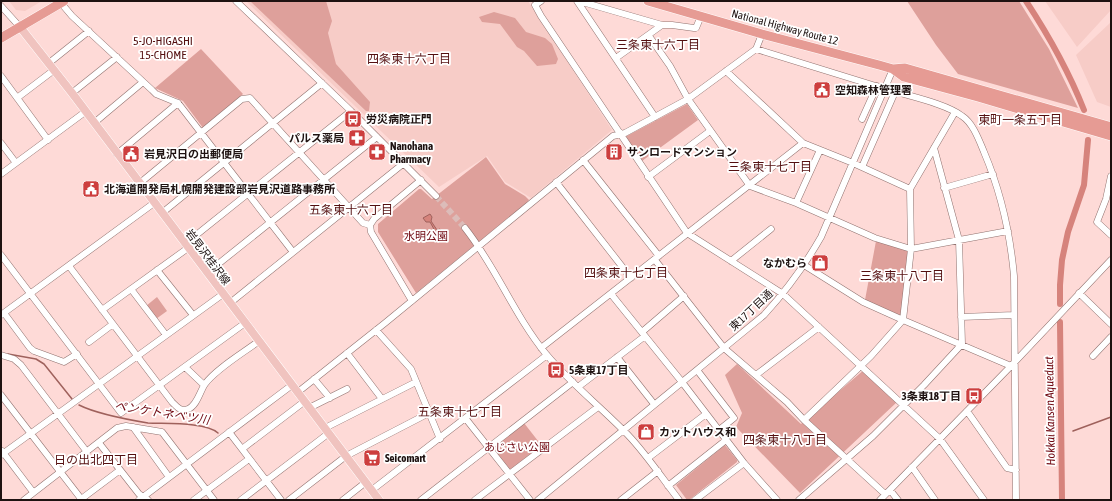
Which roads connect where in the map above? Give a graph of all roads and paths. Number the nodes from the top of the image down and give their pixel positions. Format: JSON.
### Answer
{"nodes":[{"id":1,"x":236,"y":1,"type":"edge"},
{"id":2,"x":541,"y":1,"type":"edge"},
{"id":3,"x":578,"y":1,"type":"edge"},
{"id":4,"x":648,"y":1,"type":"edge"},
{"id":5,"x":62,"y":2,"type":"edge"},
{"id":6,"x":669,"y":4,"type":"edge"},
{"id":7,"x":1,"y":6,"type":"edge"},
{"id":8,"x":701,"y":16,"type":"junction"},
{"id":9,"x":662,"y":25,"type":"junction"},
{"id":10,"x":20,"y":27,"type":"junction"},
{"id":11,"x":89,"y":31,"type":"junction"},
{"id":12,"x":762,"y":34,"type":"junction"},
{"id":13,"x":649,"y":36,"type":"junction"},
{"id":14,"x":1,"y":38,"type":"edge"},
{"id":15,"x":756,"y":49,"type":"junction"},
{"id":16,"x":117,"y":57,"type":"junction"},
{"id":17,"x":616,"y":58,"type":"junction"},
{"id":18,"x":51,"y":67,"type":"junction"},
{"id":19,"x":893,"y":69,"type":"junction"},
{"id":20,"x":726,"y":71,"type":"junction"},
{"id":21,"x":1,"y":76,"type":"edge"},
{"id":22,"x":144,"y":82,"type":"junction"},
{"id":23,"x":322,"y":83,"type":"junction"},
{"id":24,"x":72,"y":93,"type":"junction"},
{"id":25,"x":17,"y":98,"type":"junction"},
{"id":26,"x":688,"y":100,"type":"junction"},
{"id":27,"x":178,"y":103,"type":"junction"},
{"id":28,"x":351,"y":111,"type":"junction"},
{"id":29,"x":86,"y":112,"type":"junction"},
{"id":30,"x":956,"y":112,"type":"junction"},
{"id":31,"x":655,"y":117,"type":"junction"},
{"id":32,"x":862,"y":119,"type":"dead end"},
{"id":33,"x":94,"y":123,"type":"junction"},
{"id":34,"x":1081,"y":123,"type":"junction"},
{"id":35,"x":274,"y":124,"type":"junction"},
{"id":36,"x":1090,"y":125,"type":"junction"},
{"id":37,"x":1111,"y":126,"type":"edge"},
{"id":38,"x":710,"y":131,"type":"junction"},
{"id":39,"x":201,"y":132,"type":"junction"},
{"id":40,"x":620,"y":134,"type":"junction"},
{"id":41,"x":1111,"y":136,"type":"edge"},
{"id":42,"x":377,"y":137,"type":"junction"},
{"id":43,"x":48,"y":140,"type":"junction"},
{"id":44,"x":1,"y":143,"type":"edge"},
{"id":45,"x":803,"y":143,"type":"junction"},
{"id":46,"x":934,"y":148,"type":"junction"},
{"id":47,"x":820,"y":150,"type":"junction"},
{"id":48,"x":299,"y":152,"type":"junction"},
{"id":49,"x":117,"y":154,"type":"junction"},
{"id":50,"x":583,"y":160,"type":"junction"},
{"id":51,"x":16,"y":163,"type":"junction"},
{"id":52,"x":224,"y":163,"type":"junction"},
{"id":53,"x":404,"y":163,"type":"junction"},
{"id":54,"x":853,"y":163,"type":"junction"},
{"id":55,"x":862,"y":167,"type":"junction"},
{"id":56,"x":1,"y":174,"type":"edge"},
{"id":57,"x":993,"y":174,"type":"junction"},
{"id":58,"x":648,"y":176,"type":"junction"},
{"id":59,"x":1111,"y":176,"type":"edge"},
{"id":60,"x":324,"y":180,"type":"junction"},
{"id":61,"x":421,"y":180,"type":"junction"},
{"id":62,"x":556,"y":182,"type":"junction"},
{"id":63,"x":140,"y":184,"type":"junction"},
{"id":64,"x":750,"y":186,"type":"junction"},
{"id":65,"x":944,"y":188,"type":"junction"},
{"id":66,"x":910,"y":189,"type":"junction"},
{"id":67,"x":248,"y":193,"type":"junction"},
{"id":68,"x":436,"y":196,"type":"tunnel mouth"},
{"id":69,"x":154,"y":203,"type":"junction"},
{"id":70,"x":796,"y":203,"type":"junction"},
{"id":71,"x":349,"y":207,"type":"junction"},
{"id":72,"x":162,"y":214,"type":"junction"},
{"id":73,"x":830,"y":218,"type":"junction"},
{"id":74,"x":270,"y":222,"type":"junction"},
{"id":75,"x":370,"y":226,"type":"junction"},
{"id":76,"x":465,"y":228,"type":"tunnel mouth"},
{"id":77,"x":771,"y":229,"type":"dead end"},
{"id":78,"x":1008,"y":231,"type":"junction"},
{"id":79,"x":687,"y":233,"type":"junction"},
{"id":80,"x":1111,"y":236,"type":"edge"},
{"id":81,"x":959,"y":240,"type":"junction"},
{"id":82,"x":186,"y":246,"type":"junction"},
{"id":83,"x":479,"y":246,"type":"junction"},
{"id":84,"x":912,"y":249,"type":"junction"},
{"id":85,"x":293,"y":252,"type":"junction"},
{"id":86,"x":1,"y":255,"type":"edge"},
{"id":87,"x":657,"y":258,"type":"junction"},
{"id":88,"x":1111,"y":260,"type":"edge"},
{"id":89,"x":731,"y":261,"type":"junction"},
{"id":90,"x":804,"y":265,"type":"junction"},
{"id":91,"x":69,"y":266,"type":"junction"},
{"id":92,"x":157,"y":270,"type":"junction"},
{"id":93,"x":207,"y":273,"type":"junction"},
{"id":94,"x":631,"y":278,"type":"junction"},
{"id":95,"x":131,"y":289,"type":"junction"},
{"id":96,"x":1080,"y":293,"type":"junction"},
{"id":97,"x":31,"y":294,"type":"junction"},
{"id":98,"x":222,"y":294,"type":"junction"},
{"id":99,"x":611,"y":294,"type":"junction"},
{"id":100,"x":783,"y":294,"type":"junction"},
{"id":101,"x":684,"y":296,"type":"junction"},
{"id":102,"x":412,"y":300,"type":"junction"},
{"id":103,"x":230,"y":303,"type":"junction"},
{"id":104,"x":102,"y":310,"type":"junction"},
{"id":105,"x":2,"y":314,"type":"edge"},
{"id":106,"x":193,"y":315,"type":"junction"},
{"id":107,"x":1014,"y":315,"type":"junction"},
{"id":108,"x":961,"y":317,"type":"junction"},
{"id":109,"x":903,"y":320,"type":"junction"},
{"id":110,"x":245,"y":323,"type":"junction"},
{"id":111,"x":113,"y":324,"type":"junction"},
{"id":112,"x":1111,"y":324,"type":"edge"},
{"id":113,"x":819,"y":327,"type":"junction"},
{"id":114,"x":376,"y":330,"type":"junction"},
{"id":115,"x":643,"y":334,"type":"junction"},
{"id":116,"x":166,"y":335,"type":"junction"},
{"id":117,"x":1111,"y":337,"type":"edge"},
{"id":118,"x":259,"y":341,"type":"junction"},
{"id":119,"x":90,"y":342,"type":"dead end"},
{"id":120,"x":962,"y":344,"type":"junction"},
{"id":121,"x":541,"y":348,"type":"junction"},
{"id":122,"x":724,"y":348,"type":"junction"},
{"id":123,"x":347,"y":353,"type":"junction"},
{"id":124,"x":77,"y":354,"type":"junction"},
{"id":125,"x":547,"y":355,"type":"junction"},
{"id":126,"x":1,"y":356,"type":"edge"},
{"id":127,"x":138,"y":356,"type":"junction"},
{"id":128,"x":1093,"y":356,"type":"dead end"},
{"id":129,"x":617,"y":357,"type":"junction"},
{"id":130,"x":1013,"y":364,"type":"junction"},
{"id":131,"x":861,"y":365,"type":"junction"},
{"id":132,"x":185,"y":367,"type":"junction"},
{"id":133,"x":697,"y":370,"type":"junction"},
{"id":134,"x":756,"y":375,"type":"junction"},
{"id":135,"x":314,"y":379,"type":"junction"},
{"id":136,"x":416,"y":382,"type":"junction"},
{"id":137,"x":573,"y":382,"type":"junction"},
{"id":138,"x":682,"y":382,"type":"junction"},
{"id":139,"x":99,"y":384,"type":"junction"},
{"id":140,"x":160,"y":385,"type":"junction"},
{"id":141,"x":204,"y":385,"type":"junction"},
{"id":142,"x":292,"y":385,"type":"junction"},
{"id":143,"x":578,"y":387,"type":"junction"},
{"id":144,"x":347,"y":389,"type":"dead end"},
{"id":145,"x":298,"y":392,"type":"junction"},
{"id":146,"x":1,"y":395,"type":"edge"},
{"id":147,"x":330,"y":398,"type":"junction"},
{"id":148,"x":382,"y":399,"type":"junction"},
{"id":149,"x":654,"y":404,"type":"junction"},
{"id":150,"x":307,"y":405,"type":"junction"},
{"id":151,"x":903,"y":406,"type":"junction"},
{"id":152,"x":598,"y":407,"type":"junction"},
{"id":153,"x":967,"y":411,"type":"junction"},
{"id":154,"x":429,"y":413,"type":"junction"},
{"id":155,"x":58,"y":414,"type":"junction"},
{"id":156,"x":706,"y":414,"type":"junction"},
{"id":157,"x":466,"y":419,"type":"junction"},
{"id":158,"x":804,"y":420,"type":"junction"},
{"id":159,"x":133,"y":427,"type":"junction"},
{"id":160,"x":623,"y":430,"type":"junction"},
{"id":161,"x":719,"y":430,"type":"junction"},
{"id":162,"x":327,"y":431,"type":"junction"},
{"id":163,"x":229,"y":432,"type":"junction"},
{"id":164,"x":30,"y":434,"type":"junction"},
{"id":165,"x":440,"y":439,"type":"junction"},
{"id":166,"x":940,"y":439,"type":"junction"},
{"id":167,"x":726,"y":440,"type":"junction"},
{"id":168,"x":99,"y":443,"type":"junction"},
{"id":169,"x":488,"y":448,"type":"junction"},
{"id":170,"x":242,"y":449,"type":"junction"},
{"id":171,"x":87,"y":452,"type":"junction"},
{"id":172,"x":2,"y":453,"type":"edge"},
{"id":173,"x":346,"y":456,"type":"junction"},
{"id":174,"x":648,"y":458,"type":"junction"},
{"id":175,"x":249,"y":459,"type":"junction"},
{"id":176,"x":846,"y":459,"type":"junction"},
{"id":177,"x":744,"y":463,"type":"junction"},
{"id":178,"x":187,"y":464,"type":"junction"},
{"id":179,"x":912,"y":467,"type":"junction"},
{"id":180,"x":120,"y":470,"type":"junction"},
{"id":181,"x":1016,"y":470,"type":"junction"},
{"id":182,"x":658,"y":471,"type":"junction"},
{"id":183,"x":60,"y":472,"type":"junction"},
{"id":184,"x":509,"y":474,"type":"junction"},
{"id":185,"x":169,"y":477,"type":"junction"},
{"id":186,"x":266,"y":481,"type":"junction"},
{"id":187,"x":366,"y":482,"type":"junction"},
{"id":188,"x":668,"y":486,"type":"junction"},
{"id":189,"x":207,"y":490,"type":"junction"},
{"id":190,"x":372,"y":490,"type":"junction"},
{"id":191,"x":890,"y":490,"type":"junction"},
{"id":192,"x":33,"y":492,"type":"junction"},
{"id":193,"x":885,"y":494,"type":"junction"},
{"id":194,"x":677,"y":498,"type":"edge"},
{"id":195,"x":143,"y":499,"type":"edge"},
{"id":196,"x":24,"y":500,"type":"edge"},
{"id":197,"x":81,"y":500,"type":"edge"},
{"id":198,"x":194,"y":500,"type":"edge"},
{"id":199,"x":214,"y":500,"type":"edge"},
{"id":200,"x":241,"y":500,"type":"edge"},
{"id":201,"x":281,"y":500,"type":"edge"},
{"id":202,"x":289,"y":500,"type":"edge"},
{"id":203,"x":343,"y":500,"type":"edge"},
{"id":204,"x":379,"y":500,"type":"edge"},
{"id":205,"x":421,"y":500,"type":"edge"},
{"id":206,"x":475,"y":500,"type":"edge"},
{"id":207,"x":530,"y":500,"type":"edge"},
{"id":208,"x":538,"y":500,"type":"edge"},
{"id":209,"x":621,"y":500,"type":"edge"},
{"id":210,"x":670,"y":500,"type":"edge"},
{"id":211,"x":695,"y":500,"type":"edge"},
{"id":212,"x":777,"y":500,"type":"edge"},
{"id":213,"x":799,"y":500,"type":"edge"},
{"id":214,"x":880,"y":500,"type":"edge"},
{"id":215,"x":898,"y":500,"type":"edge"},
{"id":216,"x":935,"y":500,"type":"edge"},
{"id":217,"x":984,"y":500,"type":"edge"},
{"id":218,"x":1016,"y":500,"type":"edge"}],
"edges":[{"from":1,"to":23,"type":"street"},
{"from":2,"to":40,"type":"street"},
{"from":3,"to":9,"type":"street"},
{"from":3,"to":17,"type":"street"},
{"from":4,"to":6,"type":"highway","name":"National Highway Route 12"},
{"from":5,"to":10,"type":"highway"},
{"from":5,"to":11,"type":"street"},
{"from":6,"to":8,"type":"highway","name":"National Highway Route 12"},
{"from":7,"to":10,"type":"street"},
{"from":8,"to":9,"type":"street"},
{"from":8,"to":12,"type":"highway","name":"National Highway Route 12"},
{"from":9,"to":13,"type":"street"},
{"from":10,"to":14,"type":"highway"},
{"from":10,"to":18,"type":"main road","name":"岩見沢桂沢線"},
{"from":11,"to":16,"type":"street"},
{"from":11,"to":18,"type":"street"},
{"from":12,"to":15,"type":"street"},
{"from":12,"to":19,"type":"highway","name":"National Highway Route 12"},
{"from":13,"to":17,"type":"street"},
{"from":13,"to":26,"type":"street"},
{"from":15,"to":20,"type":"street"},
{"from":15,"to":32,"type":"street"},
{"from":16,"to":22,"type":"street"},
{"from":16,"to":24,"type":"street"},
{"from":17,"to":31,"type":"street"},
{"from":18,"to":24,"type":"main road","name":"岩見沢桂沢線"},
{"from":18,"to":25,"type":"street"},
{"from":19,"to":34,"type":"highway","name":"National Highway Route 12"},
{"from":19,"to":34,"type":"highway","name":"National Highway Route 12"},
{"from":19,"to":54,"type":"street","name":"東17丁目通"},
{"from":20,"to":26,"type":"street"},
{"from":20,"to":45,"type":"street"},
{"from":21,"to":25,"type":"street"},
{"from":22,"to":27,"type":"street"},
{"from":22,"to":33,"type":"street"},
{"from":23,"to":28,"type":"street"},
{"from":23,"to":35,"type":"street"},
{"from":24,"to":29,"type":"main road","name":"岩見沢桂沢線"},
{"from":25,"to":43,"type":"street"},
{"from":26,"to":31,"type":"street"},
{"from":26,"to":38,"type":"street"},
{"from":27,"to":39,"type":"street"},
{"from":27,"to":49,"type":"street"},
{"from":28,"to":42,"type":"street"},
{"from":28,"to":48,"type":"street"},
{"from":29,"to":33,"type":"main road","name":"岩見沢桂沢線"},
{"from":29,"to":43,"type":"street"},
{"from":30,"to":46,"type":"street"},
{"from":30,"to":55,"type":"street"},
{"from":30,"to":57,"type":"street"},
{"from":31,"to":40,"type":"street"},
{"from":33,"to":49,"type":"main road","name":"岩見沢桂沢線"},
{"from":34,"to":36,"type":"highway","name":"National Highway Route 12"},
{"from":35,"to":39,"type":"street"},
{"from":35,"to":48,"type":"street"},
{"from":35,"to":52,"type":"street"},
{"from":36,"to":37,"type":"highway","name":"National Highway Route 12"},
{"from":36,"to":41,"type":"highway","name":"National Highway Route 12"},
{"from":38,"to":58,"type":"street"},
{"from":38,"to":64,"type":"street"},
{"from":39,"to":52,"type":"street"},
{"from":39,"to":63,"type":"street"},
{"from":40,"to":50,"type":"street"},
{"from":40,"to":58,"type":"street"},
{"from":42,"to":53,"type":"street"},
{"from":42,"to":60,"type":"street"},
{"from":43,"to":51,"type":"street"},
{"from":44,"to":51,"type":"street"},
{"from":45,"to":47,"type":"street"},
{"from":45,"to":64,"type":"street"},
{"from":46,"to":65,"type":"street"},
{"from":46,"to":66,"type":"street"},
{"from":47,"to":54,"type":"street"},
{"from":47,"to":70,"type":"street"},
{"from":48,"to":60,"type":"street"},
{"from":48,"to":67,"type":"street"},
{"from":49,"to":63,"type":"main road","name":"岩見沢桂沢線"},
{"from":50,"to":62,"type":"street"},
{"from":50,"to":87,"type":"street"},
{"from":51,"to":56,"type":"street"},
{"from":52,"to":67,"type":"street"},
{"from":52,"to":72,"type":"street"},
{"from":53,"to":61,"type":"street"},
{"from":53,"to":71,"type":"street"},
{"from":54,"to":55,"type":"street"},
{"from":54,"to":73,"type":"street","name":"東17丁目通"},
{"from":55,"to":66,"type":"street"},
{"from":57,"to":65,"type":"street"},
{"from":57,"to":78,"type":"street"},
{"from":58,"to":79,"type":"street"},
{"from":59,"to":80,"type":"street"},
{"from":60,"to":71,"type":"street"},
{"from":60,"to":74,"type":"street"},
{"from":61,"to":68,"type":"street"},
{"from":61,"to":75,"type":"street"},
{"from":62,"to":83,"type":"street"},
{"from":62,"to":94,"type":"street"},
{"from":63,"to":69,"type":"main road","name":"岩見沢桂沢線"},
{"from":64,"to":70,"type":"street"},
{"from":64,"to":79,"type":"street"},
{"from":65,"to":81,"type":"street"},
{"from":66,"to":84,"type":"street"},
{"from":67,"to":74,"type":"street"},
{"from":67,"to":82,"type":"street"},
{"from":69,"to":72,"type":"main road","name":"岩見沢桂沢線"},
{"from":69,"to":91,"type":"street"},
{"from":70,"to":73,"type":"street"},
{"from":71,"to":75,"type":"street"},
{"from":71,"to":85,"type":"street"},
{"from":72,"to":82,"type":"main road","name":"岩見沢桂沢線"},
{"from":73,"to":84,"type":"street"},
{"from":73,"to":90,"type":"street","name":"東17丁目通"},
{"from":74,"to":85,"type":"street"},
{"from":74,"to":93,"type":"street"},
{"from":75,"to":102,"type":"street"},
{"from":76,"to":83,"type":"street"},
{"from":77,"to":89,"type":"street"},
{"from":78,"to":81,"type":"street"},
{"from":78,"to":107,"type":"street"},
{"from":79,"to":87,"type":"street"},
{"from":79,"to":89,"type":"street"},
{"from":81,"to":84,"type":"street"},
{"from":81,"to":108,"type":"street"},
{"from":82,"to":92,"type":"street"},
{"from":82,"to":93,"type":"main road","name":"岩見沢桂沢線"},
{"from":83,"to":102,"type":"street"},
{"from":83,"to":121,"type":"street"},
{"from":84,"to":109,"type":"street"},
{"from":85,"to":103,"type":"street"},
{"from":86,"to":97,"type":"street"},
{"from":87,"to":94,"type":"street"},
{"from":87,"to":101,"type":"street"},
{"from":88,"to":96,"type":"street"},
{"from":89,"to":100,"type":"street"},
{"from":90,"to":100,"type":"street","name":"東17丁目通"},
{"from":90,"to":109,"type":"street"},
{"from":91,"to":97,"type":"street"},
{"from":91,"to":104,"type":"street"},
{"from":92,"to":95,"type":"street"},
{"from":92,"to":106,"type":"street"},
{"from":93,"to":98,"type":"main road","name":"岩見沢桂沢線"},
{"from":94,"to":99,"type":"street"},
{"from":95,"to":104,"type":"street"},
{"from":95,"to":116,"type":"street"},
{"from":96,"to":112,"type":"street"},
{"from":96,"to":130,"type":"street"},
{"from":97,"to":105,"type":"street"},
{"from":97,"to":124,"type":"street"},
{"from":98,"to":103,"type":"main road","name":"岩見沢桂沢線"},
{"from":98,"to":106,"type":"street"},
{"from":99,"to":115,"type":"street"},
{"from":99,"to":121,"type":"street"},
{"from":100,"to":113,"type":"street"},
{"from":100,"to":122,"type":"street","name":"東17丁目通"},
{"from":101,"to":115,"type":"street"},
{"from":101,"to":122,"type":"street"},
{"from":102,"to":114,"type":"street"},
{"from":103,"to":110,"type":"main road","name":"岩見沢桂沢線"},
{"from":104,"to":111,"type":"street"},
{"from":105,"to":124,"type":"street"},
{"from":106,"to":116,"type":"street"},
{"from":107,"to":108,"type":"street"},
{"from":107,"to":130,"type":"street"},
{"from":108,"to":120,"type":"street"},
{"from":109,"to":120,"type":"street"},
{"from":109,"to":131,"type":"street"},
{"from":110,"to":118,"type":"main road","name":"岩見沢桂沢線"},
{"from":110,"to":132,"type":"street"},
{"from":111,"to":119,"type":"street"},
{"from":111,"to":127,"type":"street"},
{"from":113,"to":131,"type":"street"},
{"from":113,"to":134,"type":"street"},
{"from":114,"to":123,"type":"street"},
{"from":114,"to":136,"type":"street"},
{"from":115,"to":129,"type":"street"},
{"from":115,"to":138,"type":"street"},
{"from":116,"to":127,"type":"street"},
{"from":117,"to":128,"type":"street"},
{"from":118,"to":141,"type":"street"},
{"from":118,"to":142,"type":"main road","name":"岩見沢桂沢線"},
{"from":120,"to":130,"type":"street"},
{"from":120,"to":151,"type":"street"},
{"from":121,"to":125,"type":"street"},
{"from":122,"to":133,"type":"street","name":"東17丁目通"},
{"from":122,"to":134,"type":"street"},
{"from":123,"to":135,"type":"street"},
{"from":123,"to":148,"type":"street"},
{"from":124,"to":139,"type":"street"},
{"from":125,"to":137,"type":"street"},
{"from":125,"to":157,"type":"street"},
{"from":126,"to":155,"type":"street"},
{"from":127,"to":139,"type":"street"},
{"from":127,"to":140,"type":"street"},
{"from":129,"to":143,"type":"street"},
{"from":129,"to":149,"type":"street"},
{"from":130,"to":153,"type":"street"},
{"from":130,"to":181,"type":"street"},
{"from":131,"to":151,"type":"street"},
{"from":131,"to":158,"type":"street"},
{"from":132,"to":140,"type":"street"},
{"from":132,"to":141,"type":"street"},
{"from":133,"to":138,"type":"street","name":"東17丁目通"},
{"from":133,"to":161,"type":"street"},
{"from":134,"to":158,"type":"street"},
{"from":135,"to":145,"type":"street"},
{"from":135,"to":147,"type":"street"},
{"from":136,"to":148,"type":"street"},
{"from":136,"to":154,"type":"street"},
{"from":137,"to":143,"type":"street"},
{"from":137,"to":169,"type":"street"},
{"from":138,"to":149,"type":"street","name":"東17丁目通"},
{"from":138,"to":156,"type":"street"},
{"from":139,"to":140,"type":"street"},
{"from":139,"to":155,"type":"street"},
{"from":140,"to":141,"type":"street"},
{"from":142,"to":145,"type":"main road","name":"岩見沢桂沢線"},
{"from":142,"to":163,"type":"street"},
{"from":143,"to":152,"type":"street"},
{"from":144,"to":147,"type":"street"},
{"from":145,"to":150,"type":"main road","name":"岩見沢桂沢線"},
{"from":146,"to":164,"type":"street"},
{"from":147,"to":150,"type":"street"},
{"from":148,"to":162,"type":"street"},
{"from":149,"to":160,"type":"street","name":"東17丁目通"},
{"from":150,"to":162,"type":"main road","name":"岩見沢桂沢線"},
{"from":150,"to":170,"type":"street"},
{"from":151,"to":166,"type":"street"},
{"from":151,"to":176,"type":"street"},
{"from":152,"to":160,"type":"street"},
{"from":152,"to":184,"type":"street"},
{"from":153,"to":166,"type":"street"},
{"from":153,"to":181,"type":"street"},
{"from":154,"to":165,"type":"street"},
{"from":154,"to":173,"type":"street"},
{"from":155,"to":164,"type":"street"},
{"from":155,"to":171,"type":"street"},
{"from":156,"to":161,"type":"street"},
{"from":156,"to":174,"type":"street"},
{"from":157,"to":165,"type":"street"},
{"from":157,"to":169,"type":"street"},
{"from":158,"to":176,"type":"street"},
{"from":159,"to":168,"type":"street"},
{"from":159,"to":178,"type":"street"},
{"from":159,"to":185,"type":"street"},
{"from":160,"to":174,"type":"street"},
{"from":160,"to":208,"type":"street","name":"東17丁目通"},
{"from":161,"to":167,"type":"street"},
{"from":162,"to":173,"type":"main road","name":"岩見沢桂沢線"},
{"from":162,"to":186,"type":"street"},
{"from":163,"to":170,"type":"street"},
{"from":163,"to":178,"type":"street"},
{"from":164,"to":172,"type":"street"},
{"from":164,"to":183,"type":"street"},
{"from":165,"to":190,"type":"street"},
{"from":166,"to":179,"type":"street"},
{"from":166,"to":217,"type":"street"},
{"from":167,"to":177,"type":"street"},
{"from":167,"to":188,"type":"street"},
{"from":168,"to":171,"type":"street"},
{"from":168,"to":180,"type":"street"},
{"from":169,"to":184,"type":"street"},
{"from":169,"to":205,"type":"street"},
{"from":170,"to":175,"type":"street"},
{"from":171,"to":183,"type":"street"},
{"from":172,"to":192,"type":"street"},
{"from":173,"to":187,"type":"main road","name":"岩見沢桂沢線"},
{"from":173,"to":202,"type":"street"},
{"from":174,"to":182,"type":"street"},
{"from":175,"to":186,"type":"street"},
{"from":175,"to":189,"type":"street"},
{"from":176,"to":193,"type":"street"},
{"from":176,"to":213,"type":"street"},
{"from":177,"to":211,"type":"street"},
{"from":177,"to":212,"type":"street"},
{"from":178,"to":185,"type":"street"},
{"from":178,"to":189,"type":"street"},
{"from":179,"to":191,"type":"street"},
{"from":179,"to":216,"type":"street"},
{"from":180,"to":195,"type":"street"},
{"from":180,"to":197,"type":"street"},
{"from":181,"to":218,"type":"street"},
{"from":182,"to":188,"type":"street"},
{"from":182,"to":209,"type":"street"},
{"from":183,"to":192,"type":"street"},
{"from":183,"to":197,"type":"street"},
{"from":184,"to":206,"type":"street"},
{"from":184,"to":207,"type":"street"},
{"from":185,"to":195,"type":"street"},
{"from":186,"to":200,"type":"street"},
{"from":186,"to":201,"type":"street"},
{"from":187,"to":190,"type":"main road","name":"岩見沢桂沢線"},
{"from":187,"to":203,"type":"street"},
{"from":188,"to":194,"type":"street"},
{"from":189,"to":198,"type":"street"},
{"from":189,"to":199,"type":"street"},
{"from":190,"to":204,"type":"main road","name":"岩見沢桂沢線"},
{"from":191,"to":193,"type":"street"},
{"from":191,"to":215,"type":"street"},
{"from":192,"to":196,"type":"street"},
{"from":193,"to":214,"type":"street"},
{"from":194,"to":210,"type":"street"}]}
